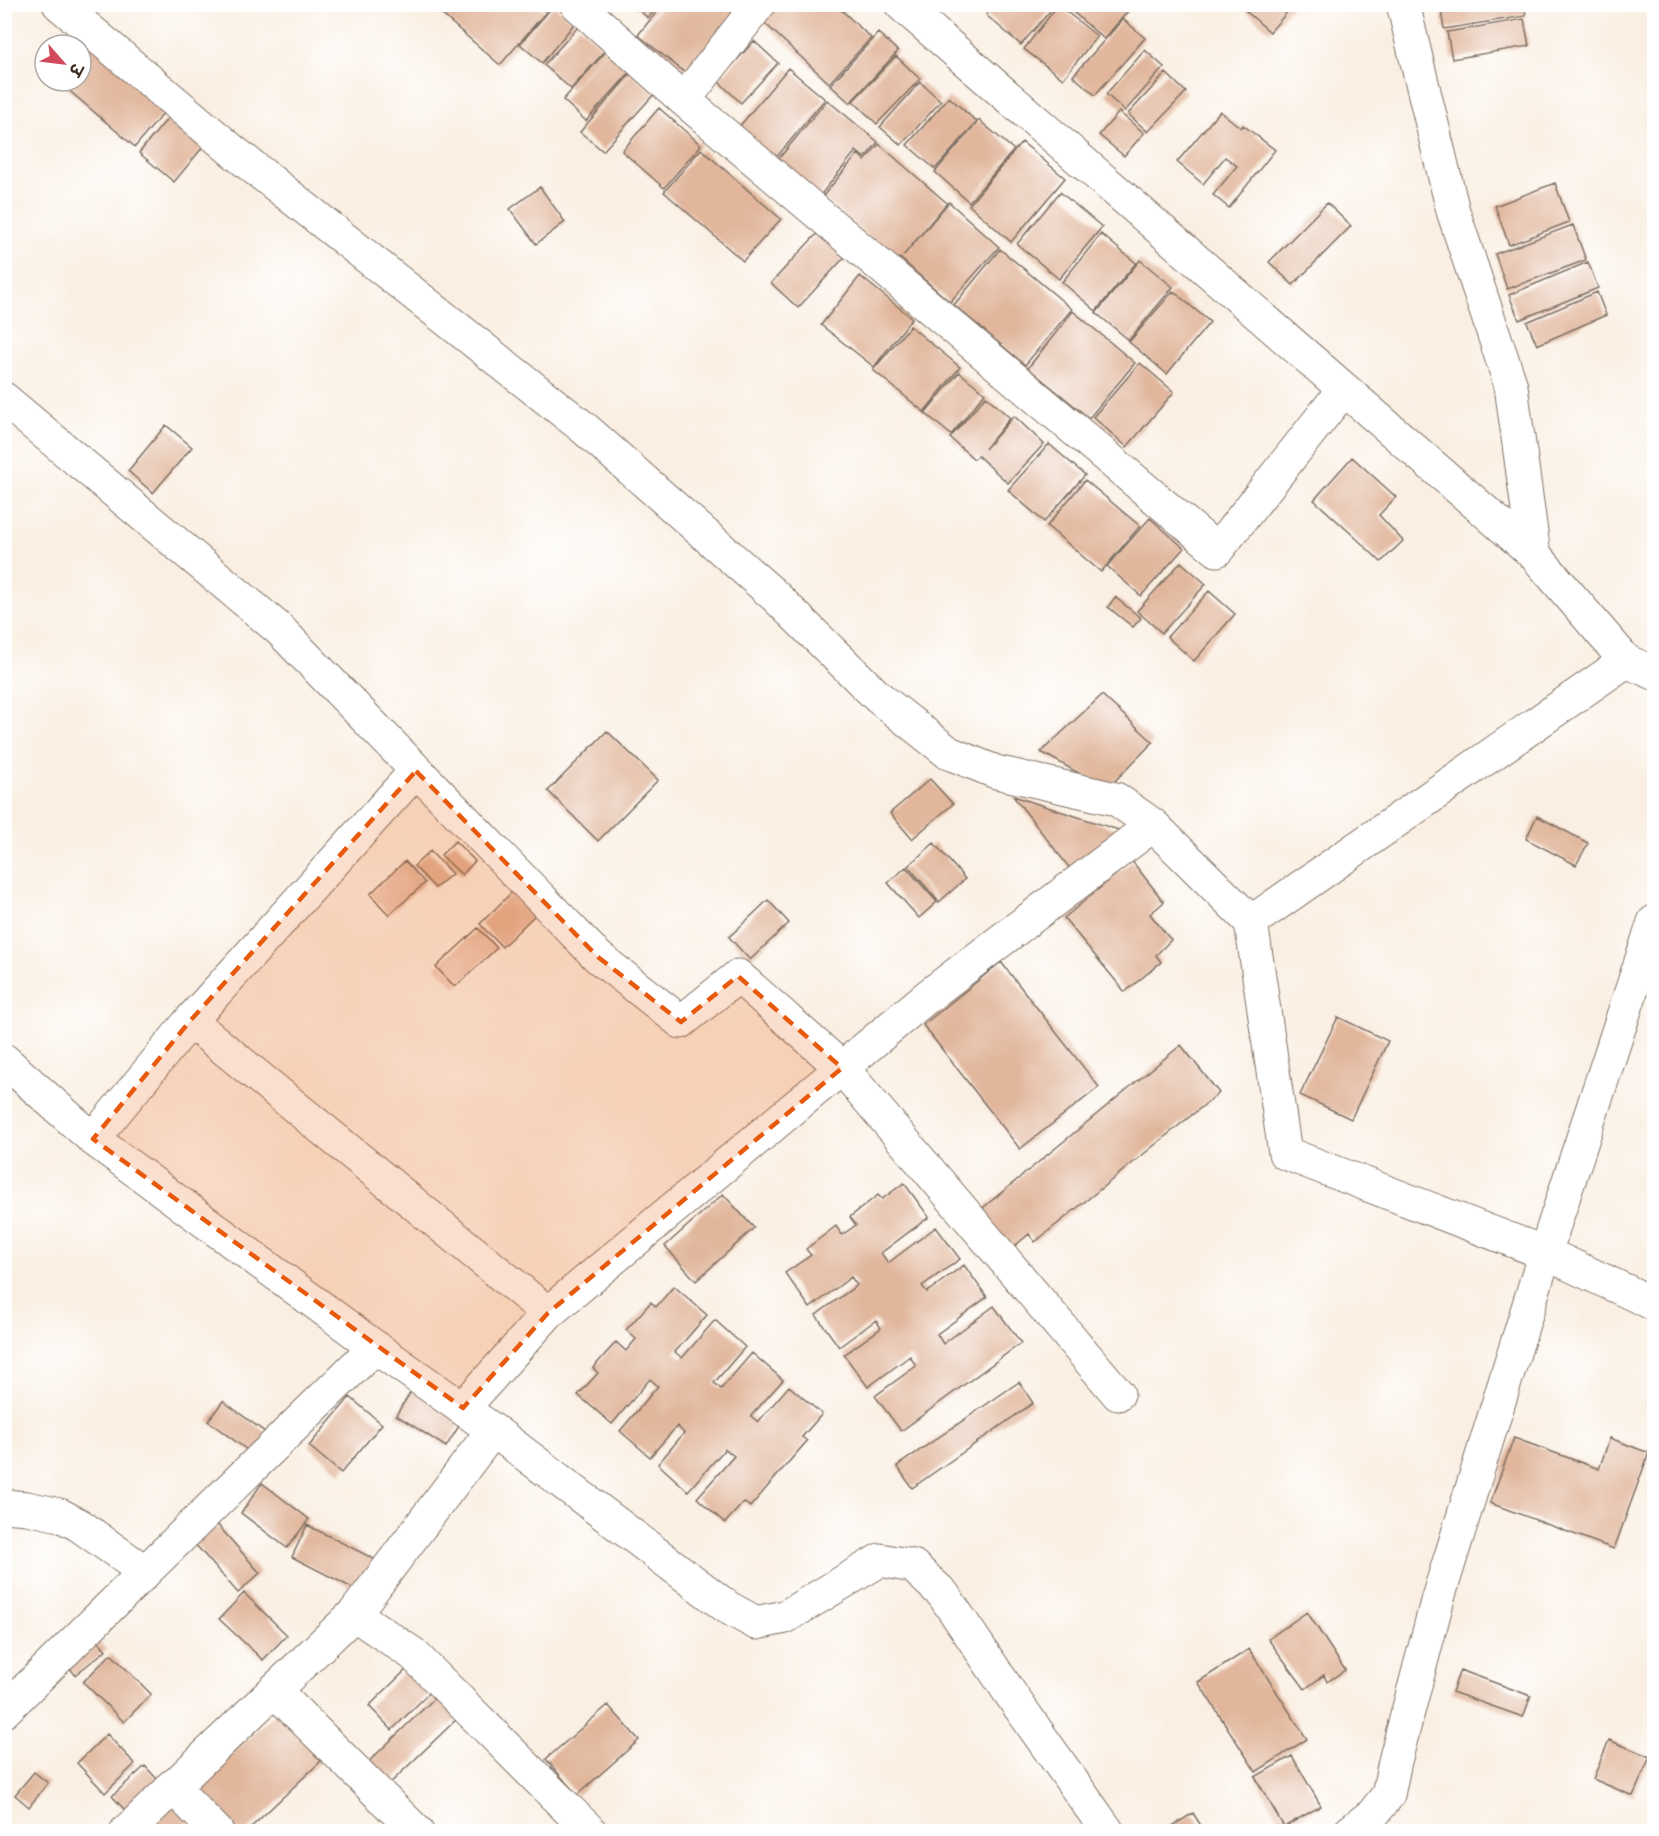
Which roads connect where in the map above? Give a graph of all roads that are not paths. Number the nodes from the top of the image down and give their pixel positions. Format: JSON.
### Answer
{"nodes":[{"id":1,"x":59,"y":4,"type":"edge"},
{"id":2,"x":577,"y":4,"type":"edge"},
{"id":3,"x":759,"y":4,"type":"edge"},
{"id":4,"x":901,"y":4,"type":"edge"},
{"id":5,"x":1403,"y":4,"type":"edge"},
{"id":6,"x":684,"y":100,"type":"junction"},
{"id":7,"x":1344,"y":389,"type":"junction"},
{"id":8,"x":4,"y":399,"type":"edge"},
{"id":9,"x":1534,"y":554,"type":"junction"},
{"id":10,"x":1640,"y":667,"type":"edge"},
{"id":11,"x":416,"y":771,"type":"junction"},
{"id":12,"x":1153,"y":825,"type":"junction"},
{"id":13,"x":1251,"y":922,"type":"junction"},
{"id":14,"x":1654,"y":922,"type":"edge"},
{"id":15,"x":190,"y":1021,"type":"junction"},
{"id":16,"x":4,"y":1060,"type":"edge"},
{"id":17,"x":842,"y":1068,"type":"junction"},
{"id":18,"x":93,"y":1139,"type":"junction"},
{"id":19,"x":1545,"y":1253,"type":"junction"},
{"id":20,"x":1654,"y":1304,"type":"edge"},
{"id":21,"x":548,"y":1313,"type":"junction"},
{"id":22,"x":375,"y":1347,"type":"junction"},
{"id":23,"x":1118,"y":1394,"type":"dead end"},
{"id":24,"x":463,"y":1408,"type":"junction"},
{"id":25,"x":493,"y":1430,"type":"junction"},
{"id":26,"x":4,"y":1506,"type":"edge"},
{"id":27,"x":145,"y":1572,"type":"junction"},
{"id":28,"x":354,"y":1614,"type":"junction"},
{"id":29,"x":274,"y":1690,"type":"junction"},
{"id":30,"x":4,"y":1711,"type":"edge"},
{"id":31,"x":172,"y":1786,"type":"junction"},
{"id":32,"x":126,"y":1832,"type":"edge"},
{"id":33,"x":218,"y":1832,"type":"edge"},
{"id":34,"x":417,"y":1832,"type":"edge"},
{"id":35,"x":591,"y":1832,"type":"edge"},
{"id":36,"x":1108,"y":1832,"type":"edge"},
{"id":37,"x":1350,"y":1832,"type":"edge"}],
"edges":[{"from":1,"to":12,"type":"street"},
{"from":2,"to":6,"type":"street"},
{"from":3,"to":6,"type":"street"},
{"from":4,"to":7,"type":"street"},
{"from":5,"to":9,"type":"street"},
{"from":6,"to":7,"type":"street"},
{"from":7,"to":9,"type":"street"},
{"from":8,"to":11,"type":"street"},
{"from":9,"to":10,"type":"street"},
{"from":10,"to":13,"type":"street"},
{"from":11,"to":15,"type":"street"},
{"from":11,"to":17,"type":"street"},
{"from":12,"to":13,"type":"street"},
{"from":12,"to":17,"type":"street"},
{"from":13,"to":19,"type":"street"},
{"from":14,"to":19,"type":"street"},
{"from":15,"to":18,"type":"street"},
{"from":15,"to":21,"type":"street"},
{"from":16,"to":18,"type":"street"},
{"from":17,"to":21,"type":"street"},
{"from":17,"to":23,"type":"street"},
{"from":18,"to":22,"type":"street"},
{"from":19,"to":20,"type":"street"},
{"from":19,"to":37,"type":"street"},
{"from":21,"to":24,"type":"street"},
{"from":22,"to":24,"type":"street"},
{"from":22,"to":27,"type":"street"},
{"from":24,"to":25,"type":"street"},
{"from":25,"to":28,"type":"street"},
{"from":25,"to":36,"type":"street"},
{"from":26,"to":27,"type":"street"},
{"from":27,"to":30,"type":"street"},
{"from":28,"to":29,"type":"street"},
{"from":28,"to":35,"type":"street"},
{"from":29,"to":31,"type":"street"},
{"from":29,"to":34,"type":"street"},
{"from":31,"to":32,"type":"street"},
{"from":31,"to":33,"type":"street"}]}
